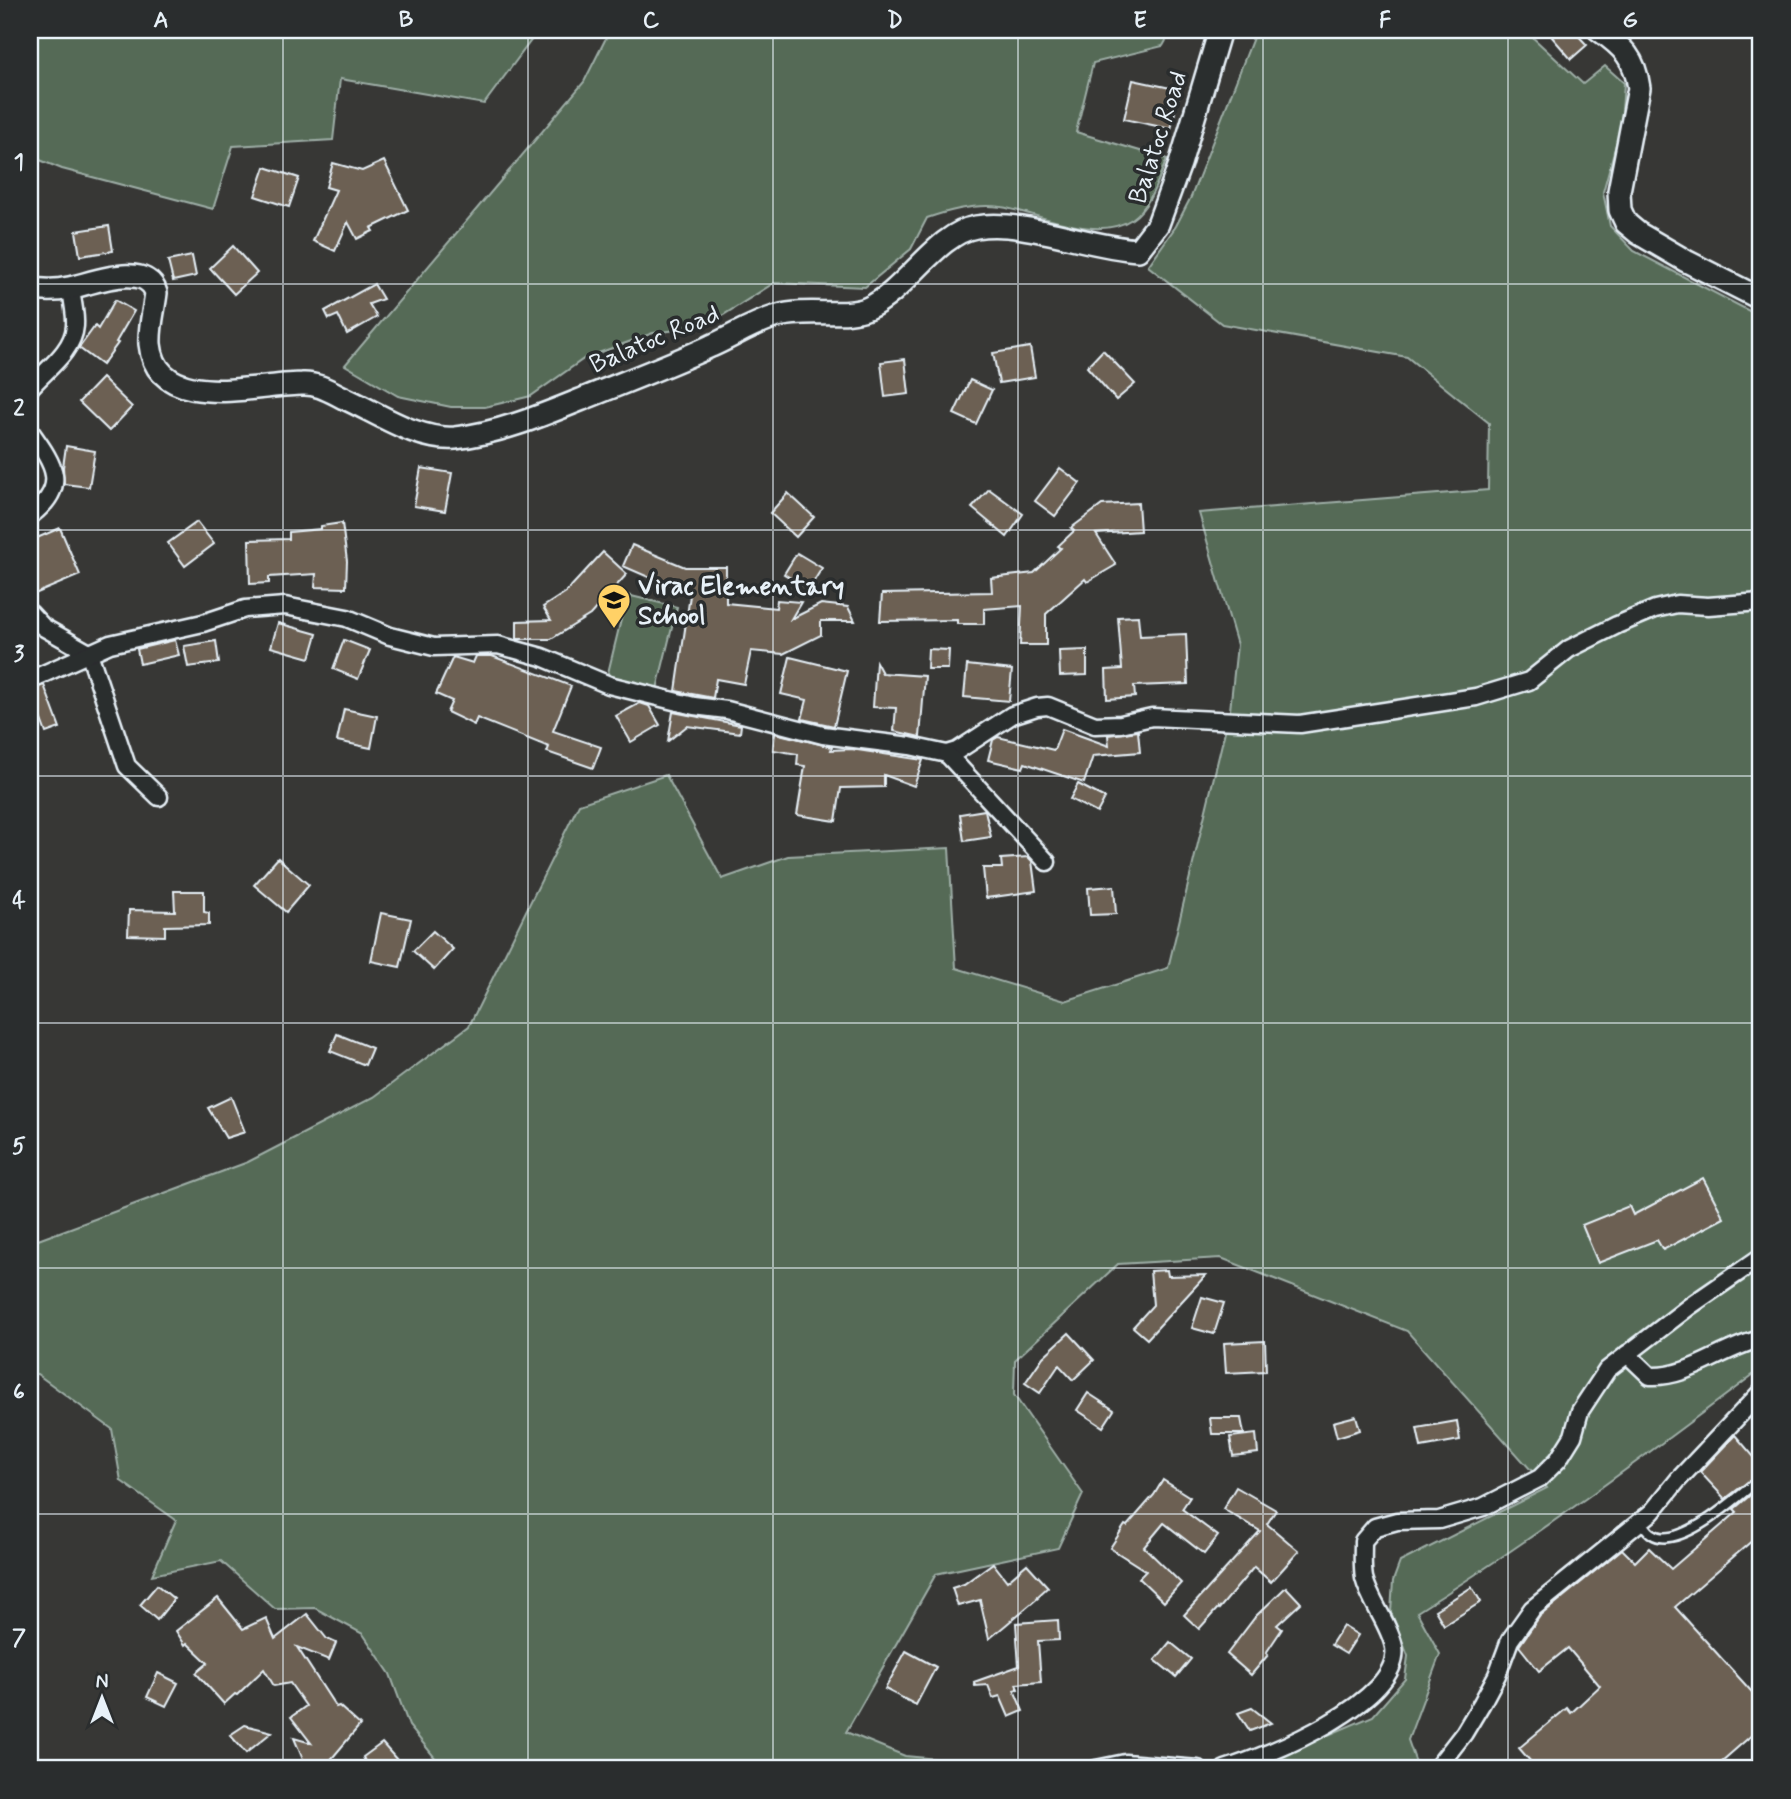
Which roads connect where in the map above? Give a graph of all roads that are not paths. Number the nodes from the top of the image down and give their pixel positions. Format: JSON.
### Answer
{"nodes":[{"id":1,"x":1220,"y":30,"type":"edge"},
{"id":2,"x":1599,"y":30,"type":"edge"},
{"id":3,"x":30,"y":288,"type":"edge"},
{"id":4,"x":71,"y":288,"type":"junction"},
{"id":5,"x":1761,"y":299,"type":"edge"},
{"id":6,"x":30,"y":388,"type":"edge"},
{"id":7,"x":30,"y":431,"type":"edge"},
{"id":8,"x":30,"y":516,"type":"edge"},
{"id":9,"x":1761,"y":602,"type":"edge"},
{"id":10,"x":30,"y":613,"type":"edge"},
{"id":11,"x":89,"y":653,"type":"junction"},
{"id":12,"x":30,"y":680,"type":"edge"},
{"id":13,"x":947,"y":754,"type":"junction"},
{"id":14,"x":159,"y":797,"type":"dead end"},
{"id":15,"x":1047,"y":862,"type":"dead end"},
{"id":16,"x":1761,"y":1257,"type":"edge"},
{"id":17,"x":1761,"y":1339,"type":"edge"},
{"id":18,"x":1627,"y":1354,"type":"junction"},
{"id":19,"x":1761,"y":1392,"type":"edge"},
{"id":20,"x":1761,"y":1478,"type":"edge"},
{"id":21,"x":1641,"y":1522,"type":"junction"},
{"id":22,"x":1096,"y":1769,"type":"edge"},
{"id":23,"x":1198,"y":1769,"type":"edge"},
{"id":24,"x":1225,"y":1769,"type":"edge"},
{"id":25,"x":1436,"y":1769,"type":"edge"}],
"edges":[{"from":1,"to":4,"type":"main road","name":"Balatoc Road"},
{"from":2,"to":5,"type":"main road"},
{"from":3,"to":4,"type":"main road","name":"Balatoc Road"},
{"from":4,"to":6,"type":"street"},
{"from":7,"to":8,"type":"street"},
{"from":9,"to":13,"type":"street"},
{"from":10,"to":11,"type":"street"},
{"from":11,"to":12,"type":"street"},
{"from":11,"to":13,"type":"street"},
{"from":11,"to":14,"type":"street"},
{"from":13,"to":15,"type":"street"},
{"from":16,"to":18,"type":"street"},
{"from":17,"to":18,"type":"street"},
{"from":18,"to":24,"type":"street"},
{"from":19,"to":21,"type":"street"},
{"from":20,"to":21,"type":"lane"},
{"from":21,"to":25,"type":"street"},
{"from":22,"to":23,"type":"street"}]}
